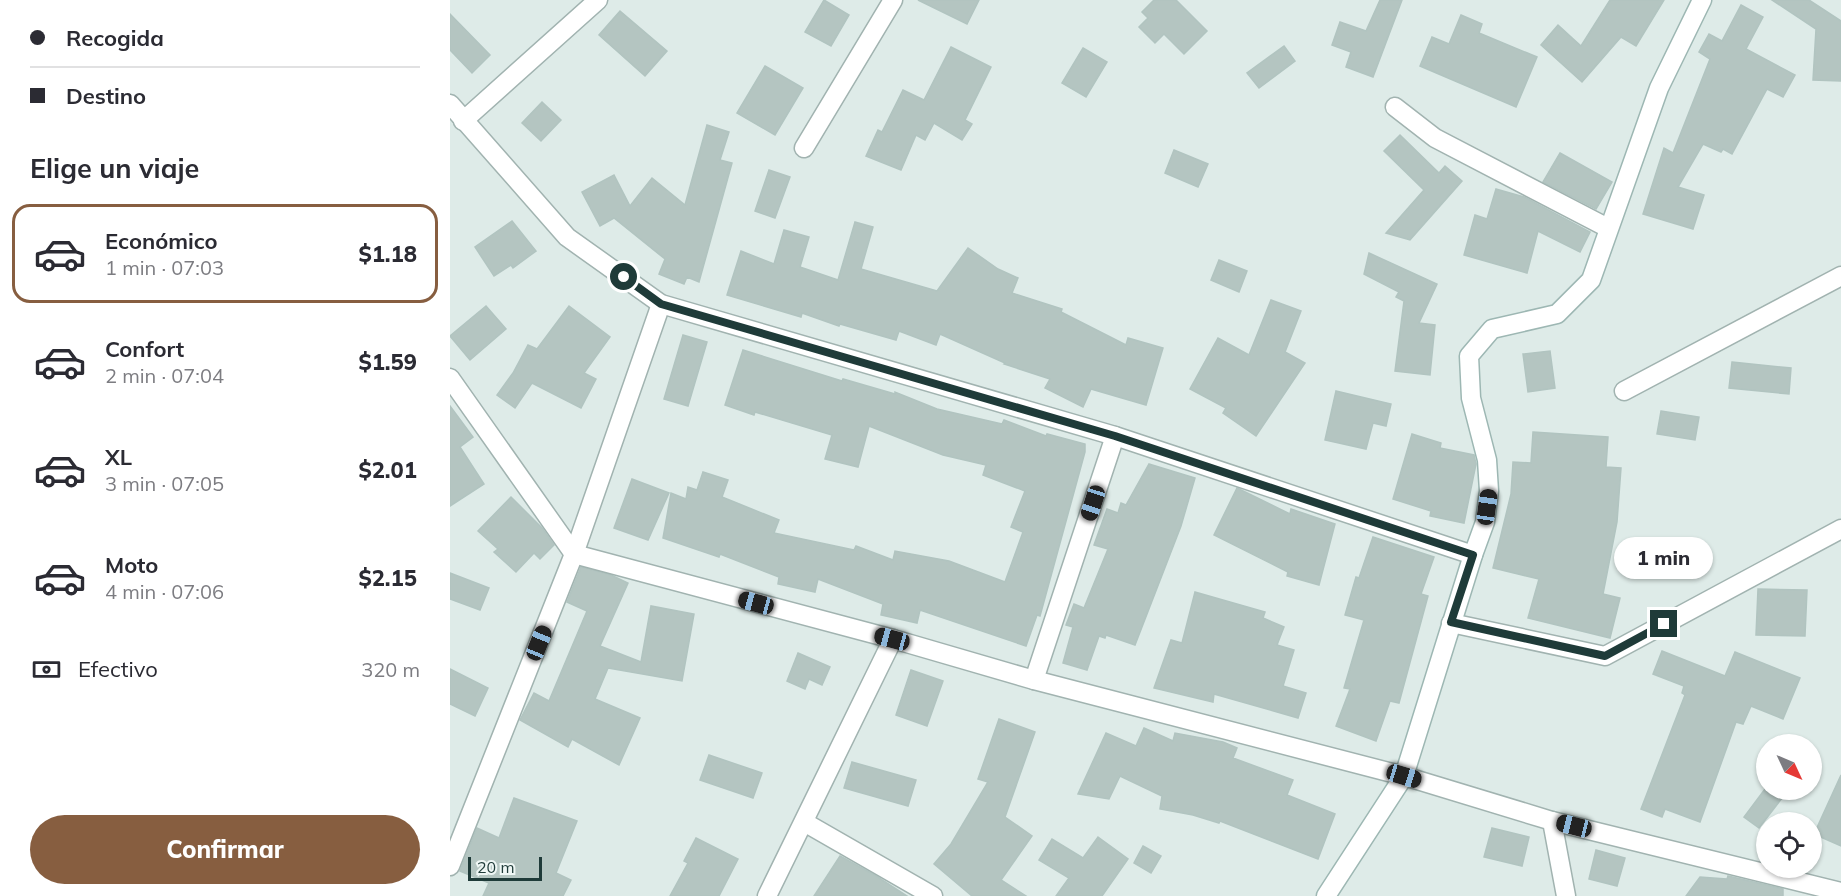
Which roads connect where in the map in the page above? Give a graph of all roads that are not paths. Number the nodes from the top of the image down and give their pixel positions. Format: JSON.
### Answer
{"nodes":[{"id":1,"x":598,"y":0,"type":"edge"},
{"id":2,"x":893,"y":0,"type":"edge"},
{"id":3,"x":1702,"y":0,"type":"edge"},
{"id":4,"x":450,"y":104,"type":"edge"},
{"id":5,"x":1395,"y":107,"type":"dead end"},
{"id":6,"x":463,"y":121,"type":"junction"},
{"id":7,"x":804,"y":148,"type":"dead end"},
{"id":8,"x":1608,"y":228,"type":"junction"},
{"id":9,"x":1841,"y":276,"type":"edge"},
{"id":10,"x":661,"y":304,"type":"junction"},
{"id":11,"x":450,"y":378,"type":"edge"},
{"id":12,"x":1624,"y":391,"type":"dead end"},
{"id":13,"x":1115,"y":436,"type":"junction"},
{"id":14,"x":1841,"y":529,"type":"edge"},
{"id":15,"x":574,"y":554,"type":"junction"},
{"id":16,"x":1473,"y":555,"type":"junction"},
{"id":17,"x":1451,"y":622,"type":"junction"},
{"id":18,"x":892,"y":639,"type":"junction"},
{"id":19,"x":1034,"y":681,"type":"junction"},
{"id":20,"x":1404,"y":776,"type":"junction"},
{"id":21,"x":1552,"y":821,"type":"junction"},
{"id":22,"x":804,"y":822,"type":"junction"},
{"id":23,"x":450,"y":866,"type":"edge"},
{"id":24,"x":1796,"y":889,"type":"edge"},
{"id":25,"x":1841,"y":892,"type":"edge"},
{"id":26,"x":767,"y":896,"type":"edge"},
{"id":27,"x":933,"y":896,"type":"edge"},
{"id":28,"x":1326,"y":896,"type":"edge"},
{"id":29,"x":1566,"y":896,"type":"edge"}],
"edges":[{"from":1,"to":6,"type":"street"},
{"from":2,"to":7,"type":"street"},
{"from":3,"to":8,"type":"street"},
{"from":4,"to":6,"type":"street"},
{"from":5,"to":8,"type":"street"},
{"from":6,"to":10,"type":"street"},
{"from":8,"to":16,"type":"street"},
{"from":9,"to":12,"type":"street"},
{"from":10,"to":13,"type":"street"},
{"from":10,"to":15,"type":"street"},
{"from":11,"to":15,"type":"street"},
{"from":13,"to":16,"type":"street"},
{"from":13,"to":19,"type":"street"},
{"from":14,"to":17,"type":"street"},
{"from":15,"to":18,"type":"street"},
{"from":15,"to":23,"type":"street"},
{"from":16,"to":17,"type":"street"},
{"from":17,"to":20,"type":"street"},
{"from":18,"to":19,"type":"street"},
{"from":18,"to":22,"type":"street"},
{"from":19,"to":20,"type":"street"},
{"from":20,"to":21,"type":"street"},
{"from":20,"to":28,"type":"street"},
{"from":21,"to":24,"type":"street"},
{"from":21,"to":29,"type":"street"},
{"from":22,"to":26,"type":"street"},
{"from":22,"to":27,"type":"street"},
{"from":24,"to":25,"type":"street"}]}
